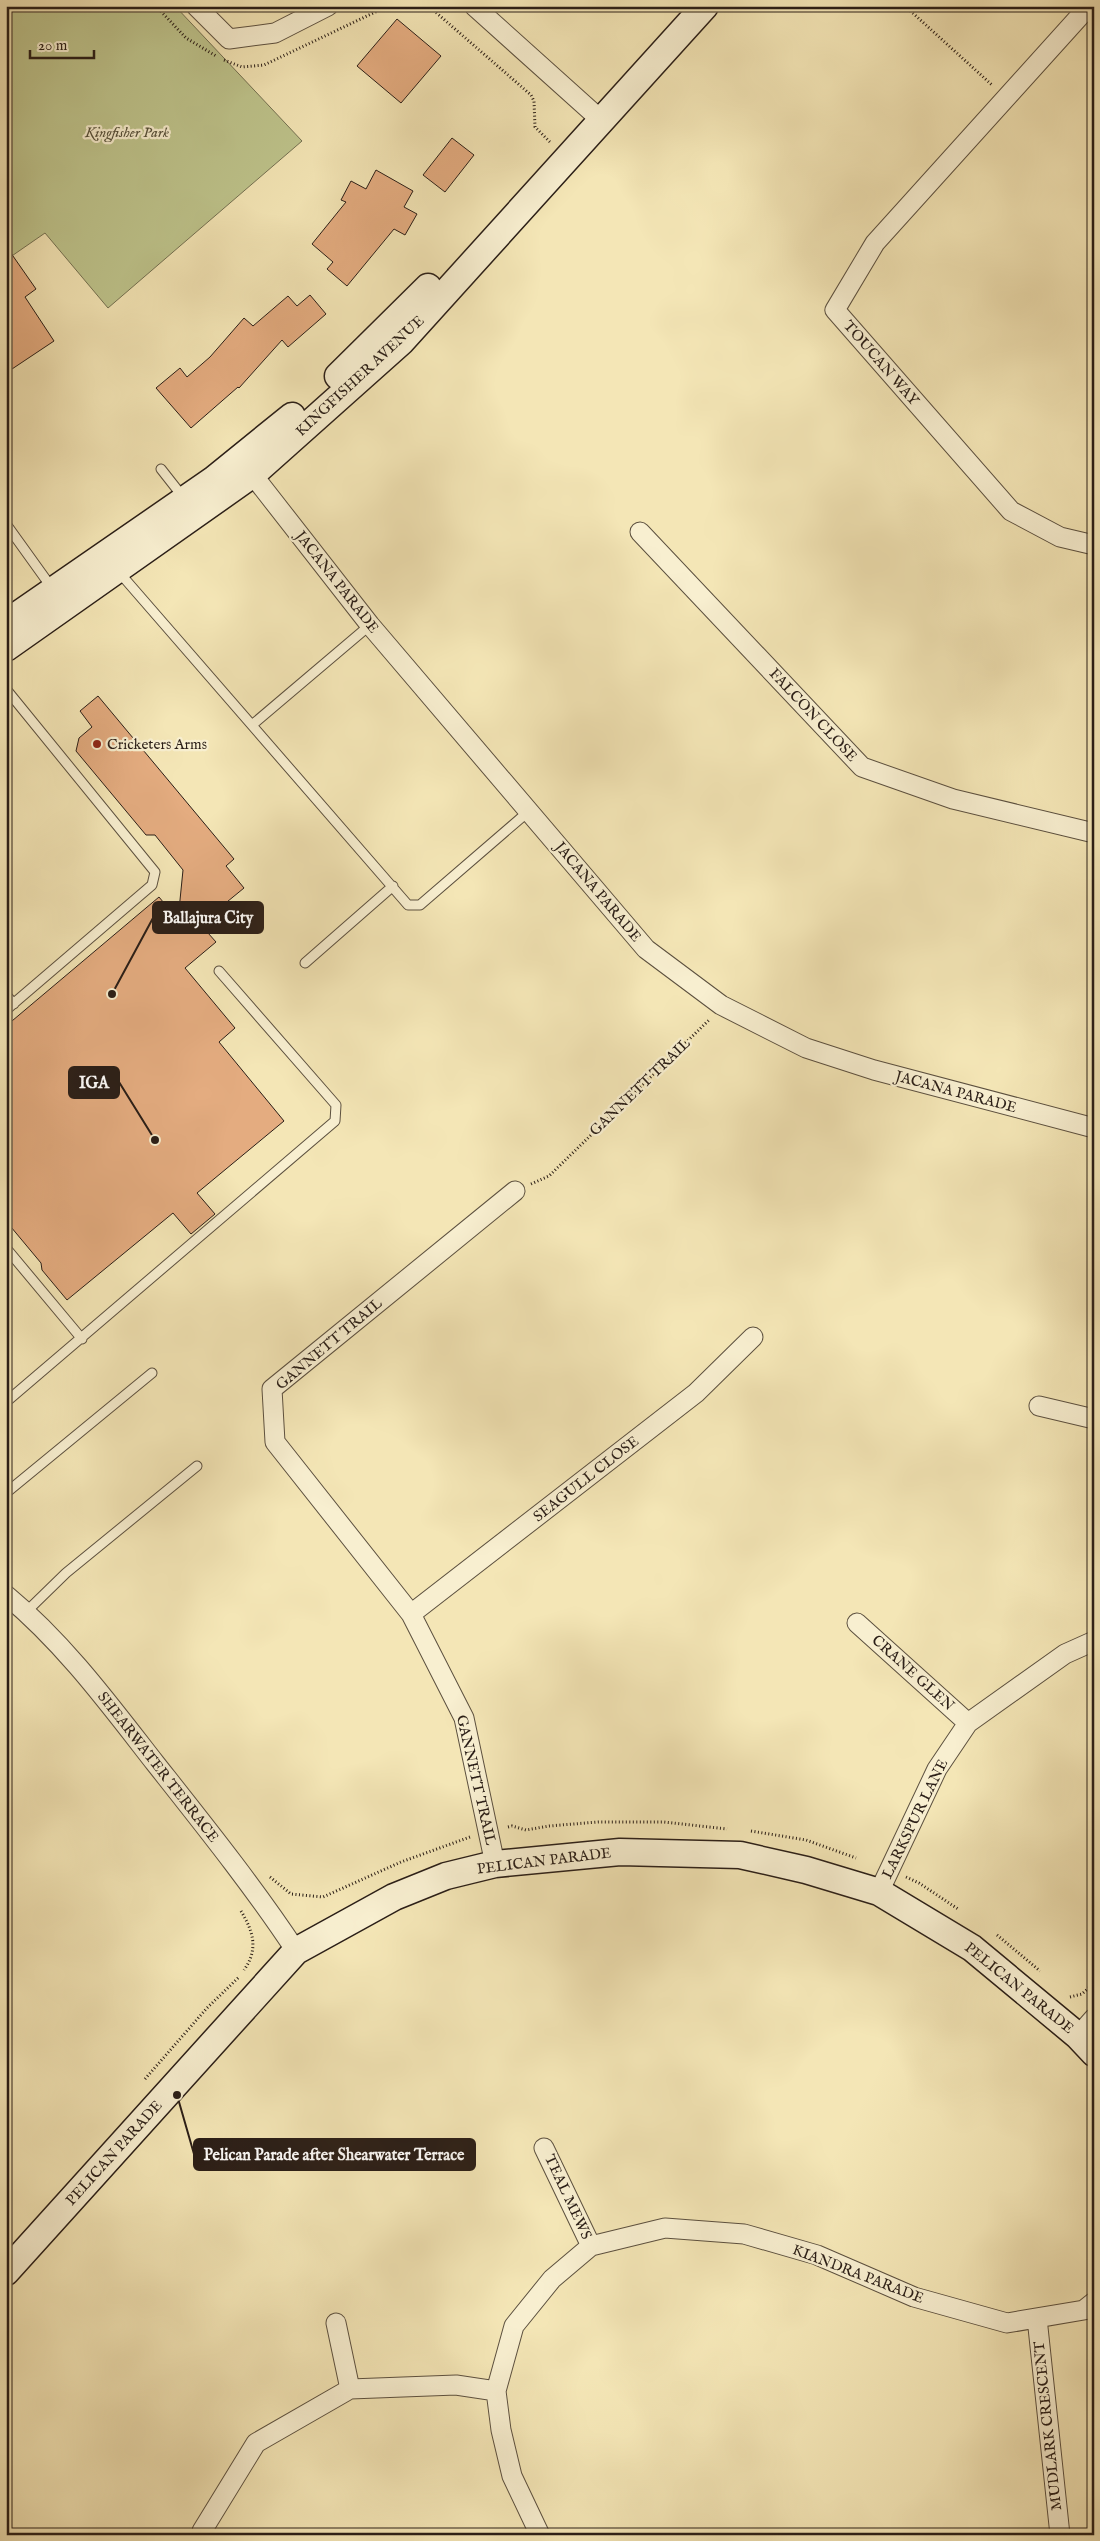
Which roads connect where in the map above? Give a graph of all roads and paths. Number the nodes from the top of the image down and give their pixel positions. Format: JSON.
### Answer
{"nodes":[{"id":1,"x":196,"y":6,"type":"edge"},
{"id":2,"x":328,"y":6,"type":"edge"},
{"id":3,"x":424,"y":6,"type":"edge"},
{"id":4,"x":474,"y":6,"type":"edge"},
{"id":5,"x":681,"y":6,"type":"edge"},
{"id":6,"x":705,"y":6,"type":"edge"},
{"id":7,"x":905,"y":6,"type":"edge"},
{"id":8,"x":1089,"y":6,"type":"edge"},
{"id":9,"x":1006,"y":98,"type":"junction"},
{"id":10,"x":596,"y":116,"type":"junction"},
{"id":11,"x":555,"y":147,"type":"junction"},
{"id":12,"x":247,"y":466,"type":"junction"},
{"id":13,"x":162,"y":469,"type":"dead end"},
{"id":14,"x":190,"y":507,"type":"junction"},
{"id":15,"x":6,"y":524,"type":"edge"},
{"id":16,"x":640,"y":532,"type":"dead end"},
{"id":17,"x":1094,"y":545,"type":"edge"},
{"id":18,"x":110,"y":563,"type":"junction"},
{"id":19,"x":59,"y":599,"type":"junction"},
{"id":20,"x":6,"y":623,"type":"edge"},
{"id":21,"x":370,"y":625,"type":"junction"},
{"id":22,"x":6,"y":648,"type":"edge"},
{"id":23,"x":6,"y":688,"type":"edge"},
{"id":24,"x":252,"y":725,"type":"junction"},
{"id":25,"x":529,"y":811,"type":"junction"},
{"id":26,"x":1094,"y":833,"type":"edge"},
{"id":27,"x":393,"y":886,"type":"junction"},
{"id":28,"x":305,"y":963,"type":"dead end"},
{"id":29,"x":219,"y":971,"type":"dead end"},
{"id":30,"x":6,"y":995,"type":"edge"},
{"id":31,"x":721,"y":1005,"type":"junction"},
{"id":32,"x":10,"y":1007,"type":"edge"},
{"id":33,"x":1094,"y":1128,"type":"edge"},
{"id":34,"x":515,"y":1191,"type":"joint"},
{"id":35,"x":6,"y":1248,"type":"edge"},
{"id":36,"x":753,"y":1337,"type":"dead end"},
{"id":37,"x":82,"y":1339,"type":"junction"},
{"id":38,"x":152,"y":1373,"type":"dead end"},
{"id":39,"x":6,"y":1402,"type":"edge"},
{"id":40,"x":1039,"y":1406,"type":"dead end"},
{"id":41,"x":1094,"y":1419,"type":"edge"},
{"id":42,"x":197,"y":1466,"type":"dead end"},
{"id":43,"x":6,"y":1493,"type":"edge"},
{"id":44,"x":6,"y":1595,"type":"edge"},
{"id":45,"x":26,"y":1612,"type":"junction"},
{"id":46,"x":411,"y":1614,"type":"junction"},
{"id":47,"x":857,"y":1623,"type":"dead end"},
{"id":48,"x":1094,"y":1641,"type":"edge"},
{"id":49,"x":968,"y":1723,"type":"junction"},
{"id":50,"x":489,"y":1831,"type":"junction"},
{"id":51,"x":496,"y":1864,"type":"junction"},
{"id":52,"x":266,"y":1872,"type":"dead end"},
{"id":53,"x":879,"y":1892,"type":"junction"},
{"id":54,"x":240,"y":1907,"type":"dead end"},
{"id":55,"x":296,"y":1951,"type":"junction"},
{"id":56,"x":1094,"y":1984,"type":"edge"},
{"id":57,"x":1070,"y":1997,"type":"dead end"},
{"id":58,"x":1088,"y":2036,"type":"edge"},
{"id":59,"x":142,"y":2083,"type":"dead end"},
{"id":60,"x":544,"y":2148,"type":"dead end"},
{"id":61,"x":591,"y":2246,"type":"junction"},
{"id":62,"x":6,"y":2272,"type":"edge"},
{"id":63,"x":1094,"y":2302,"type":"edge"},
{"id":64,"x":1037,"y":2318,"type":"junction"},
{"id":65,"x":336,"y":2323,"type":"dead end"},
{"id":66,"x":350,"y":2390,"type":"junction"},
{"id":67,"x":496,"y":2391,"type":"junction"},
{"id":68,"x":202,"y":2531,"type":"dead end"},
{"id":69,"x":540,"y":2535,"type":"edge"},
{"id":70,"x":1060,"y":2535,"type":"edge"}],
"edges":[{"from":1,"to":2,"type":"street"},
{"from":3,"to":11,"type":"path"},
{"from":4,"to":10,"type":"street"},
{"from":5,"to":10,"type":"street","name":"KINGFISHER AVENUE"},
{"from":6,"to":10,"type":"street","name":"KINGFISHER AVENUE"},
{"from":7,"to":9,"type":"path"},
{"from":8,"to":9,"type":"street","name":"TOUCAN WAY"},
{"from":9,"to":17,"type":"street","name":"TOUCAN WAY"},
{"from":10,"to":11,"type":"street","name":"KINGFISHER AVENUE"},
{"from":10,"to":12,"type":"street","name":"KINGFISHER AVENUE"},
{"from":11,"to":12,"type":"street","name":"KINGFISHER AVENUE"},
{"from":12,"to":14,"type":"street","name":"KINGFISHER AVENUE"},
{"from":12,"to":21,"type":"street","name":"JACANA PARADE"},
{"from":13,"to":14,"type":"lane"},
{"from":14,"to":18,"type":"street","name":"KINGFISHER AVENUE"},
{"from":15,"to":19,"type":"lane"},
{"from":16,"to":26,"type":"street","name":"FALCON CLOSE"},
{"from":18,"to":19,"type":"street","name":"KINGFISHER AVENUE"},
{"from":18,"to":24,"type":"lane"},
{"from":19,"to":20,"type":"street","name":"KINGFISHER AVENUE"},
{"from":19,"to":22,"type":"street","name":"KINGFISHER AVENUE"},
{"from":21,"to":24,"type":"lane"},
{"from":21,"to":25,"type":"street","name":"JACANA PARADE"},
{"from":23,"to":32,"type":"lane"},
{"from":24,"to":27,"type":"lane"},
{"from":25,"to":27,"type":"lane"},
{"from":25,"to":31,"type":"street","name":"JACANA PARADE"},
{"from":27,"to":28,"type":"lane"},
{"from":29,"to":37,"type":"lane"},
{"from":30,"to":32,"type":"lane"},
{"from":31,"to":33,"type":"street","name":"JACANA PARADE"},
{"from":31,"to":34,"type":"path","name":"GANNETT TRAIL"},
{"from":34,"to":46,"type":"street","name":"GANNETT TRAIL"},
{"from":35,"to":37,"type":"lane"},
{"from":36,"to":46,"type":"street","name":"SEAGULL CLOSE"},
{"from":37,"to":39,"type":"lane"},
{"from":38,"to":43,"type":"lane"},
{"from":40,"to":41,"type":"street"},
{"from":42,"to":45,"type":"lane"},
{"from":44,"to":45,"type":"street","name":"SHEARWATER TERRACE"},
{"from":45,"to":55,"type":"street","name":"SHEARWATER TERRACE"},
{"from":46,"to":50,"type":"street","name":"GANNETT TRAIL"},
{"from":47,"to":49,"type":"street","name":"CRANE GLEN"},
{"from":48,"to":49,"type":"street","name":"LARKSPUR LANE"},
{"from":49,"to":53,"type":"street","name":"LARKSPUR LANE"},
{"from":50,"to":51,"type":"street","name":"GANNETT TRAIL"},
{"from":50,"to":52,"type":"path"},
{"from":51,"to":53,"type":"street","name":"PELICAN PARADE"},
{"from":51,"to":55,"type":"street","name":"PELICAN PARADE"},
{"from":53,"to":58,"type":"street","name":"PELICAN PARADE"},
{"from":54,"to":59,"type":"path"},
{"from":55,"to":62,"type":"street","name":"PELICAN PARADE"},
{"from":56,"to":57,"type":"path"},
{"from":60,"to":61,"type":"street","name":"TEAL MEWS"},
{"from":61,"to":64,"type":"street","name":"KIANDRA PARADE"},
{"from":61,"to":67,"type":"street","name":"KIANDRA PARADE"},
{"from":63,"to":64,"type":"street","name":"KIANDRA PARADE"},
{"from":64,"to":70,"type":"street","name":"MUDLARK CRESCENT"},
{"from":65,"to":66,"type":"street"},
{"from":66,"to":67,"type":"street"},
{"from":66,"to":68,"type":"street"},
{"from":67,"to":69,"type":"street","name":"KIANDRA PARADE"}]}
